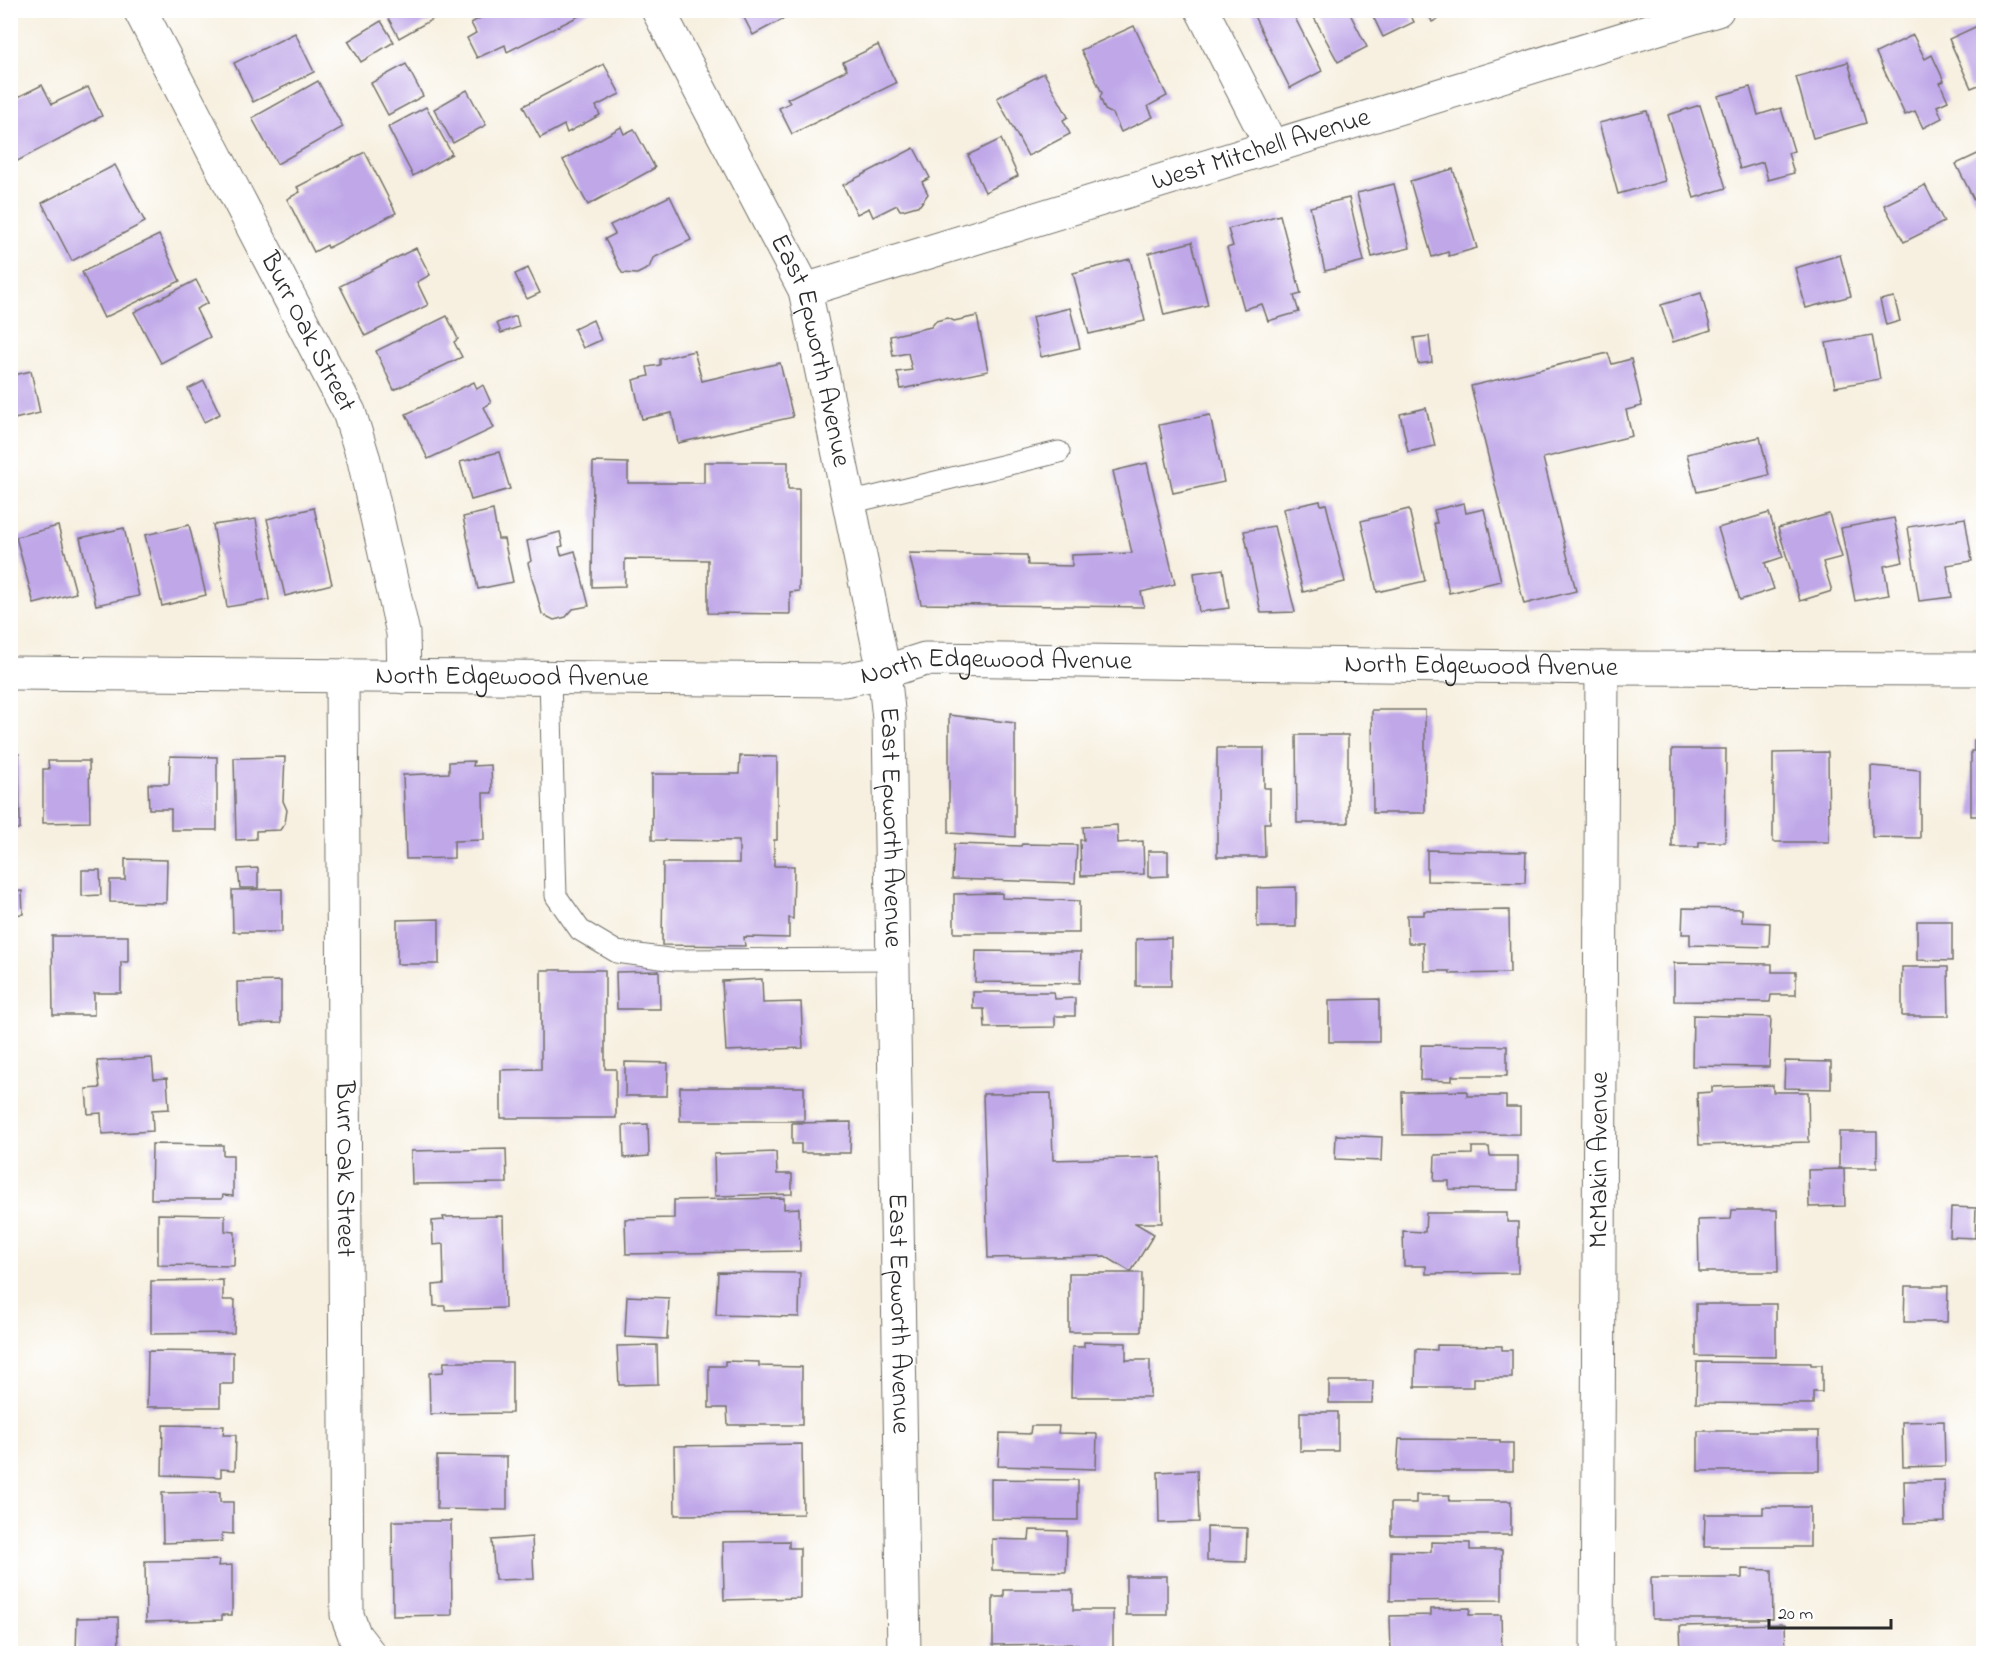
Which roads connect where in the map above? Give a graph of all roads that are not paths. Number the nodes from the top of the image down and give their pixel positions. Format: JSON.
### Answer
{"nodes":[{"id":1,"x":140,"y":10,"type":"edge"},
{"id":2,"x":658,"y":10,"type":"edge"},
{"id":3,"x":1202,"y":10,"type":"edge"},
{"id":4,"x":1717,"y":10,"type":"edge"},
{"id":5,"x":1272,"y":147,"type":"junction"},
{"id":6,"x":805,"y":290,"type":"junction"},
{"id":7,"x":1059,"y":452,"type":"dead end"},
{"id":8,"x":849,"y":503,"type":"junction"},
{"id":9,"x":1602,"y":668,"type":"junction"},
{"id":10,"x":1983,"y":669,"type":"edge"},
{"id":11,"x":884,"y":672,"type":"junction"},
{"id":12,"x":10,"y":673,"type":"edge"},
{"id":13,"x":342,"y":676,"type":"junction"},
{"id":14,"x":404,"y":677,"type":"junction"},
{"id":15,"x":550,"y":678,"type":"junction"},
{"id":16,"x":893,"y":959,"type":"junction"},
{"id":17,"x":369,"y":1653,"type":"edge"},
{"id":18,"x":904,"y":1653,"type":"edge"},
{"id":19,"x":1597,"y":1653,"type":"edge"}],
"edges":[{"from":1,"to":14,"type":"street","name":"Burr Oak Street"},
{"from":2,"to":6,"type":"street","name":"East Epworth Avenue"},
{"from":3,"to":5,"type":"street"},
{"from":4,"to":5,"type":"street","name":"West Mitchell Avenue"},
{"from":5,"to":6,"type":"street","name":"West Mitchell Avenue"},
{"from":6,"to":8,"type":"street","name":"East Epworth Avenue"},
{"from":7,"to":8,"type":"lane"},
{"from":8,"to":11,"type":"street","name":"East Epworth Avenue"},
{"from":9,"to":10,"type":"street","name":"North Edgewood Avenue"},
{"from":9,"to":11,"type":"street","name":"North Edgewood Avenue"},
{"from":9,"to":19,"type":"street","name":"McMakin Avenue"},
{"from":11,"to":15,"type":"street","name":"North Edgewood Avenue"},
{"from":11,"to":16,"type":"street","name":"East Epworth Avenue"},
{"from":12,"to":13,"type":"street","name":"North Edgewood Avenue"},
{"from":13,"to":14,"type":"street","name":"North Edgewood Avenue"},
{"from":13,"to":17,"type":"street","name":"Burr Oak Street"},
{"from":14,"to":15,"type":"street","name":"North Edgewood Avenue"},
{"from":15,"to":16,"type":"lane"},
{"from":16,"to":18,"type":"street","name":"East Epworth Avenue"}]}
